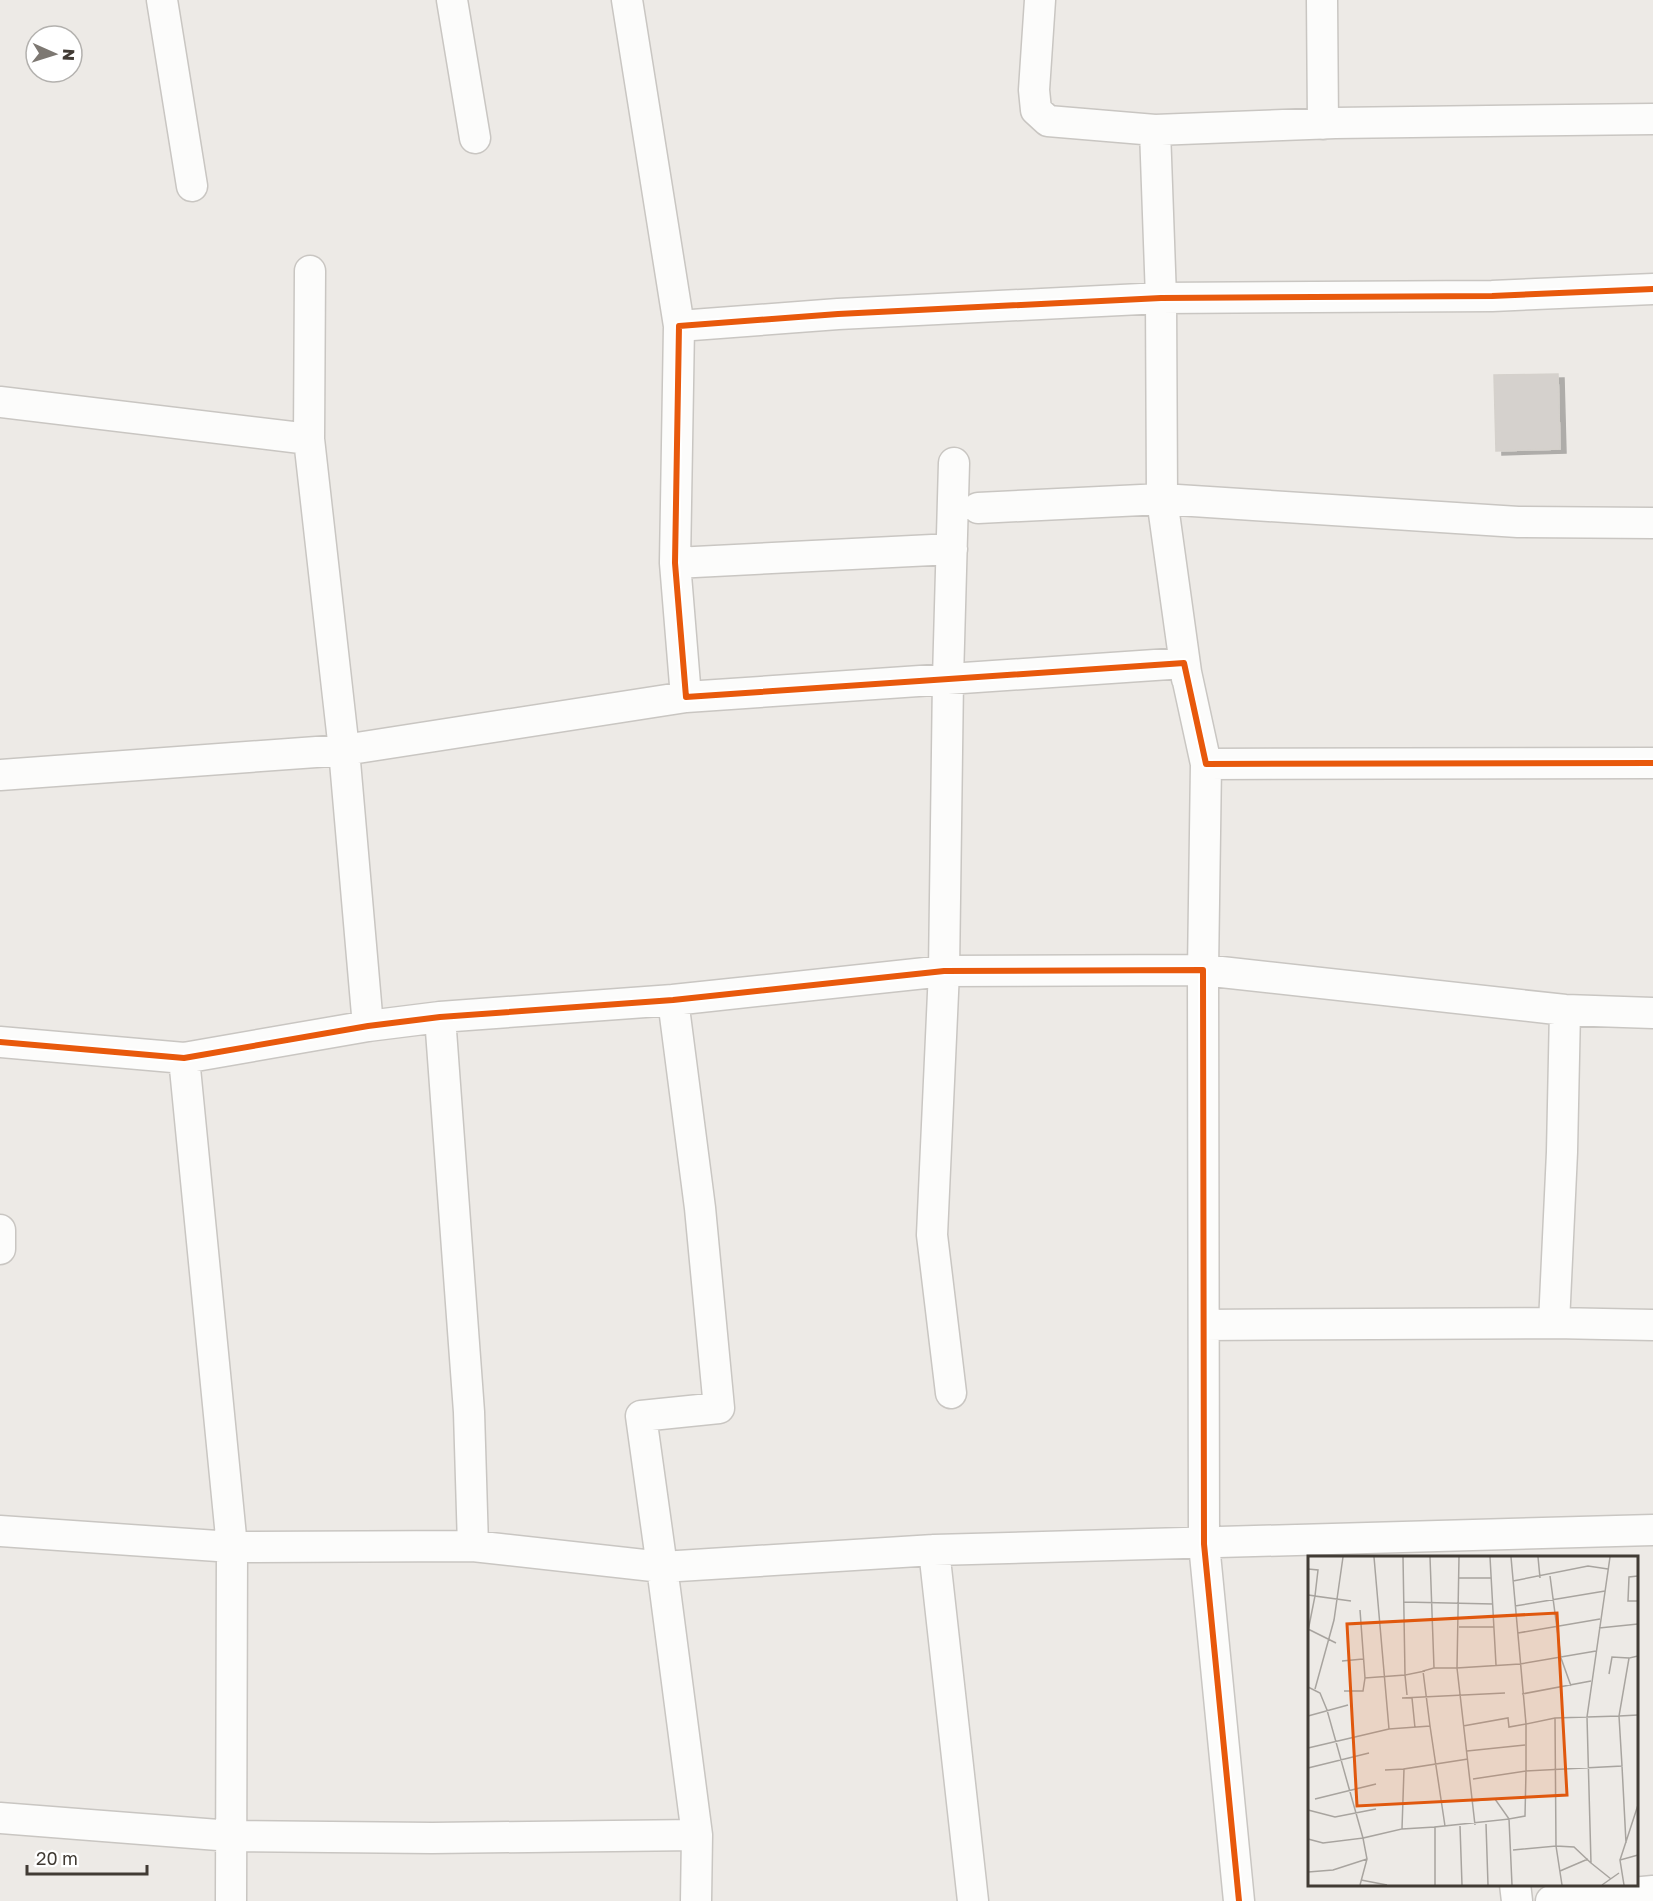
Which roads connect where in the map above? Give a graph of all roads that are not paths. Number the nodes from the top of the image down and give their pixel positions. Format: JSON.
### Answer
{"nodes":[{"id":1,"x":162,"y":0,"type":"edge"},
{"id":2,"x":452,"y":0,"type":"edge"},
{"id":3,"x":627,"y":0,"type":"edge"},
{"id":4,"x":1040,"y":0,"type":"edge"},
{"id":5,"x":1322,"y":0,"type":"edge"},
{"id":6,"x":1653,"y":119,"type":"edge"},
{"id":7,"x":1323,"y":123,"type":"junction"},
{"id":8,"x":1155,"y":130,"type":"junction"},
{"id":9,"x":475,"y":138,"type":"dead end"},
{"id":10,"x":192,"y":186,"type":"dead end"},
{"id":11,"x":310,"y":271,"type":"dead end"},
{"id":12,"x":1653,"y":289,"type":"edge"},
{"id":13,"x":1161,"y":298,"type":"junction"},
{"id":14,"x":678,"y":326,"type":"junction"},
{"id":15,"x":0,"y":402,"type":"edge"},
{"id":16,"x":309,"y":439,"type":"junction"},
{"id":17,"x":954,"y":463,"type":"dead end"},
{"id":18,"x":1162,"y":498,"type":"junction"},
{"id":19,"x":978,"y":508,"type":"dead end"},
{"id":20,"x":1653,"y":523,"type":"edge"},
{"id":21,"x":952,"y":549,"type":"junction"},
{"id":22,"x":675,"y":563,"type":"junction"},
{"id":23,"x":948,"y":679,"type":"junction"},
{"id":24,"x":1188,"y":679,"type":"junction"},
{"id":25,"x":686,"y":697,"type":"junction"},
{"id":26,"x":344,"y":750,"type":"junction"},
{"id":27,"x":1653,"y":763,"type":"edge"},
{"id":28,"x":1206,"y":764,"type":"junction"},
{"id":29,"x":0,"y":775,"type":"edge"},
{"id":30,"x":1203,"y":970,"type":"junction"},
{"id":31,"x":944,"y":971,"type":"junction"},
{"id":32,"x":673,"y":1000,"type":"junction"},
{"id":33,"x":1565,"y":1010,"type":"junction"},
{"id":34,"x":1653,"y":1013,"type":"edge"},
{"id":35,"x":440,"y":1017,"type":"junction"},
{"id":36,"x":368,"y":1026,"type":"junction"},
{"id":37,"x":0,"y":1042,"type":"edge"},
{"id":38,"x":184,"y":1058,"type":"junction"},
{"id":39,"x":0,"y":1230,"type":"edge"},
{"id":40,"x":0,"y":1249,"type":"edge"},
{"id":41,"x":1554,"y":1323,"type":"junction"},
{"id":42,"x":1204,"y":1325,"type":"junction"},
{"id":43,"x":1653,"y":1325,"type":"edge"},
{"id":44,"x":951,"y":1393,"type":"dead end"},
{"id":45,"x":1653,"y":1530,"type":"edge"},
{"id":46,"x":0,"y":1531,"type":"edge"},
{"id":47,"x":1204,"y":1544,"type":"junction"},
{"id":48,"x":473,"y":1546,"type":"junction"},
{"id":49,"x":1492,"y":1546,"type":"edge"},
{"id":50,"x":232,"y":1547,"type":"junction"},
{"id":51,"x":934,"y":1550,"type":"junction"},
{"id":52,"x":662,"y":1567,"type":"junction"},
{"id":53,"x":0,"y":1818,"type":"edge"},
{"id":54,"x":697,"y":1835,"type":"junction"},
{"id":55,"x":231,"y":1836,"type":"junction"},
{"id":56,"x":1515,"y":1886,"type":"edge"},
{"id":57,"x":1653,"y":1891,"type":"edge"},
{"id":58,"x":231,"y":1901,"type":"edge"},
{"id":59,"x":696,"y":1901,"type":"edge"},
{"id":60,"x":973,"y":1901,"type":"edge"},
{"id":61,"x":1239,"y":1901,"type":"edge"},
{"id":62,"x":1517,"y":1901,"type":"edge"},
{"id":63,"x":1551,"y":1901,"type":"edge"}],
"edges":[{"from":1,"to":10,"type":"street"},
{"from":2,"to":9,"type":"street"},
{"from":3,"to":14,"type":"street"},
{"from":4,"to":8,"type":"street"},
{"from":5,"to":7,"type":"street"},
{"from":6,"to":7,"type":"street"},
{"from":7,"to":8,"type":"street"},
{"from":8,"to":13,"type":"street"},
{"from":11,"to":16,"type":"street"},
{"from":12,"to":13,"type":"street"},
{"from":13,"to":14,"type":"street"},
{"from":13,"to":18,"type":"street"},
{"from":14,"to":22,"type":"street"},
{"from":15,"to":16,"type":"street"},
{"from":16,"to":26,"type":"street"},
{"from":17,"to":21,"type":"street"},
{"from":18,"to":19,"type":"street"},
{"from":18,"to":20,"type":"street"},
{"from":18,"to":24,"type":"street"},
{"from":21,"to":22,"type":"street"},
{"from":21,"to":23,"type":"street"},
{"from":22,"to":25,"type":"street"},
{"from":23,"to":24,"type":"street"},
{"from":23,"to":25,"type":"street"},
{"from":23,"to":31,"type":"street"},
{"from":24,"to":28,"type":"street"},
{"from":25,"to":26,"type":"street"},
{"from":26,"to":29,"type":"street"},
{"from":26,"to":36,"type":"street"},
{"from":27,"to":28,"type":"street"},
{"from":28,"to":30,"type":"street"},
{"from":30,"to":31,"type":"street"},
{"from":30,"to":33,"type":"street"},
{"from":30,"to":42,"type":"street"},
{"from":31,"to":32,"type":"street"},
{"from":31,"to":44,"type":"street"},
{"from":32,"to":35,"type":"street"},
{"from":32,"to":52,"type":"street"},
{"from":33,"to":34,"type":"street"},
{"from":33,"to":41,"type":"street"},
{"from":35,"to":36,"type":"street"},
{"from":35,"to":48,"type":"street"},
{"from":36,"to":38,"type":"street"},
{"from":37,"to":38,"type":"street"},
{"from":38,"to":50,"type":"street"},
{"from":39,"to":40,"type":"street"},
{"from":41,"to":42,"type":"street"},
{"from":41,"to":43,"type":"street"},
{"from":42,"to":47,"type":"street"},
{"from":45,"to":49,"type":"street"},
{"from":46,"to":50,"type":"street"},
{"from":47,"to":49,"type":"street"},
{"from":47,"to":51,"type":"street"},
{"from":47,"to":61,"type":"street"},
{"from":48,"to":50,"type":"street"},
{"from":48,"to":52,"type":"street"},
{"from":50,"to":55,"type":"street"},
{"from":51,"to":52,"type":"street"},
{"from":51,"to":60,"type":"street"},
{"from":52,"to":54,"type":"street"},
{"from":53,"to":55,"type":"street"},
{"from":54,"to":55,"type":"street"},
{"from":54,"to":59,"type":"street"},
{"from":55,"to":58,"type":"street"},
{"from":56,"to":62,"type":"street"},
{"from":57,"to":63,"type":"street"}]}
